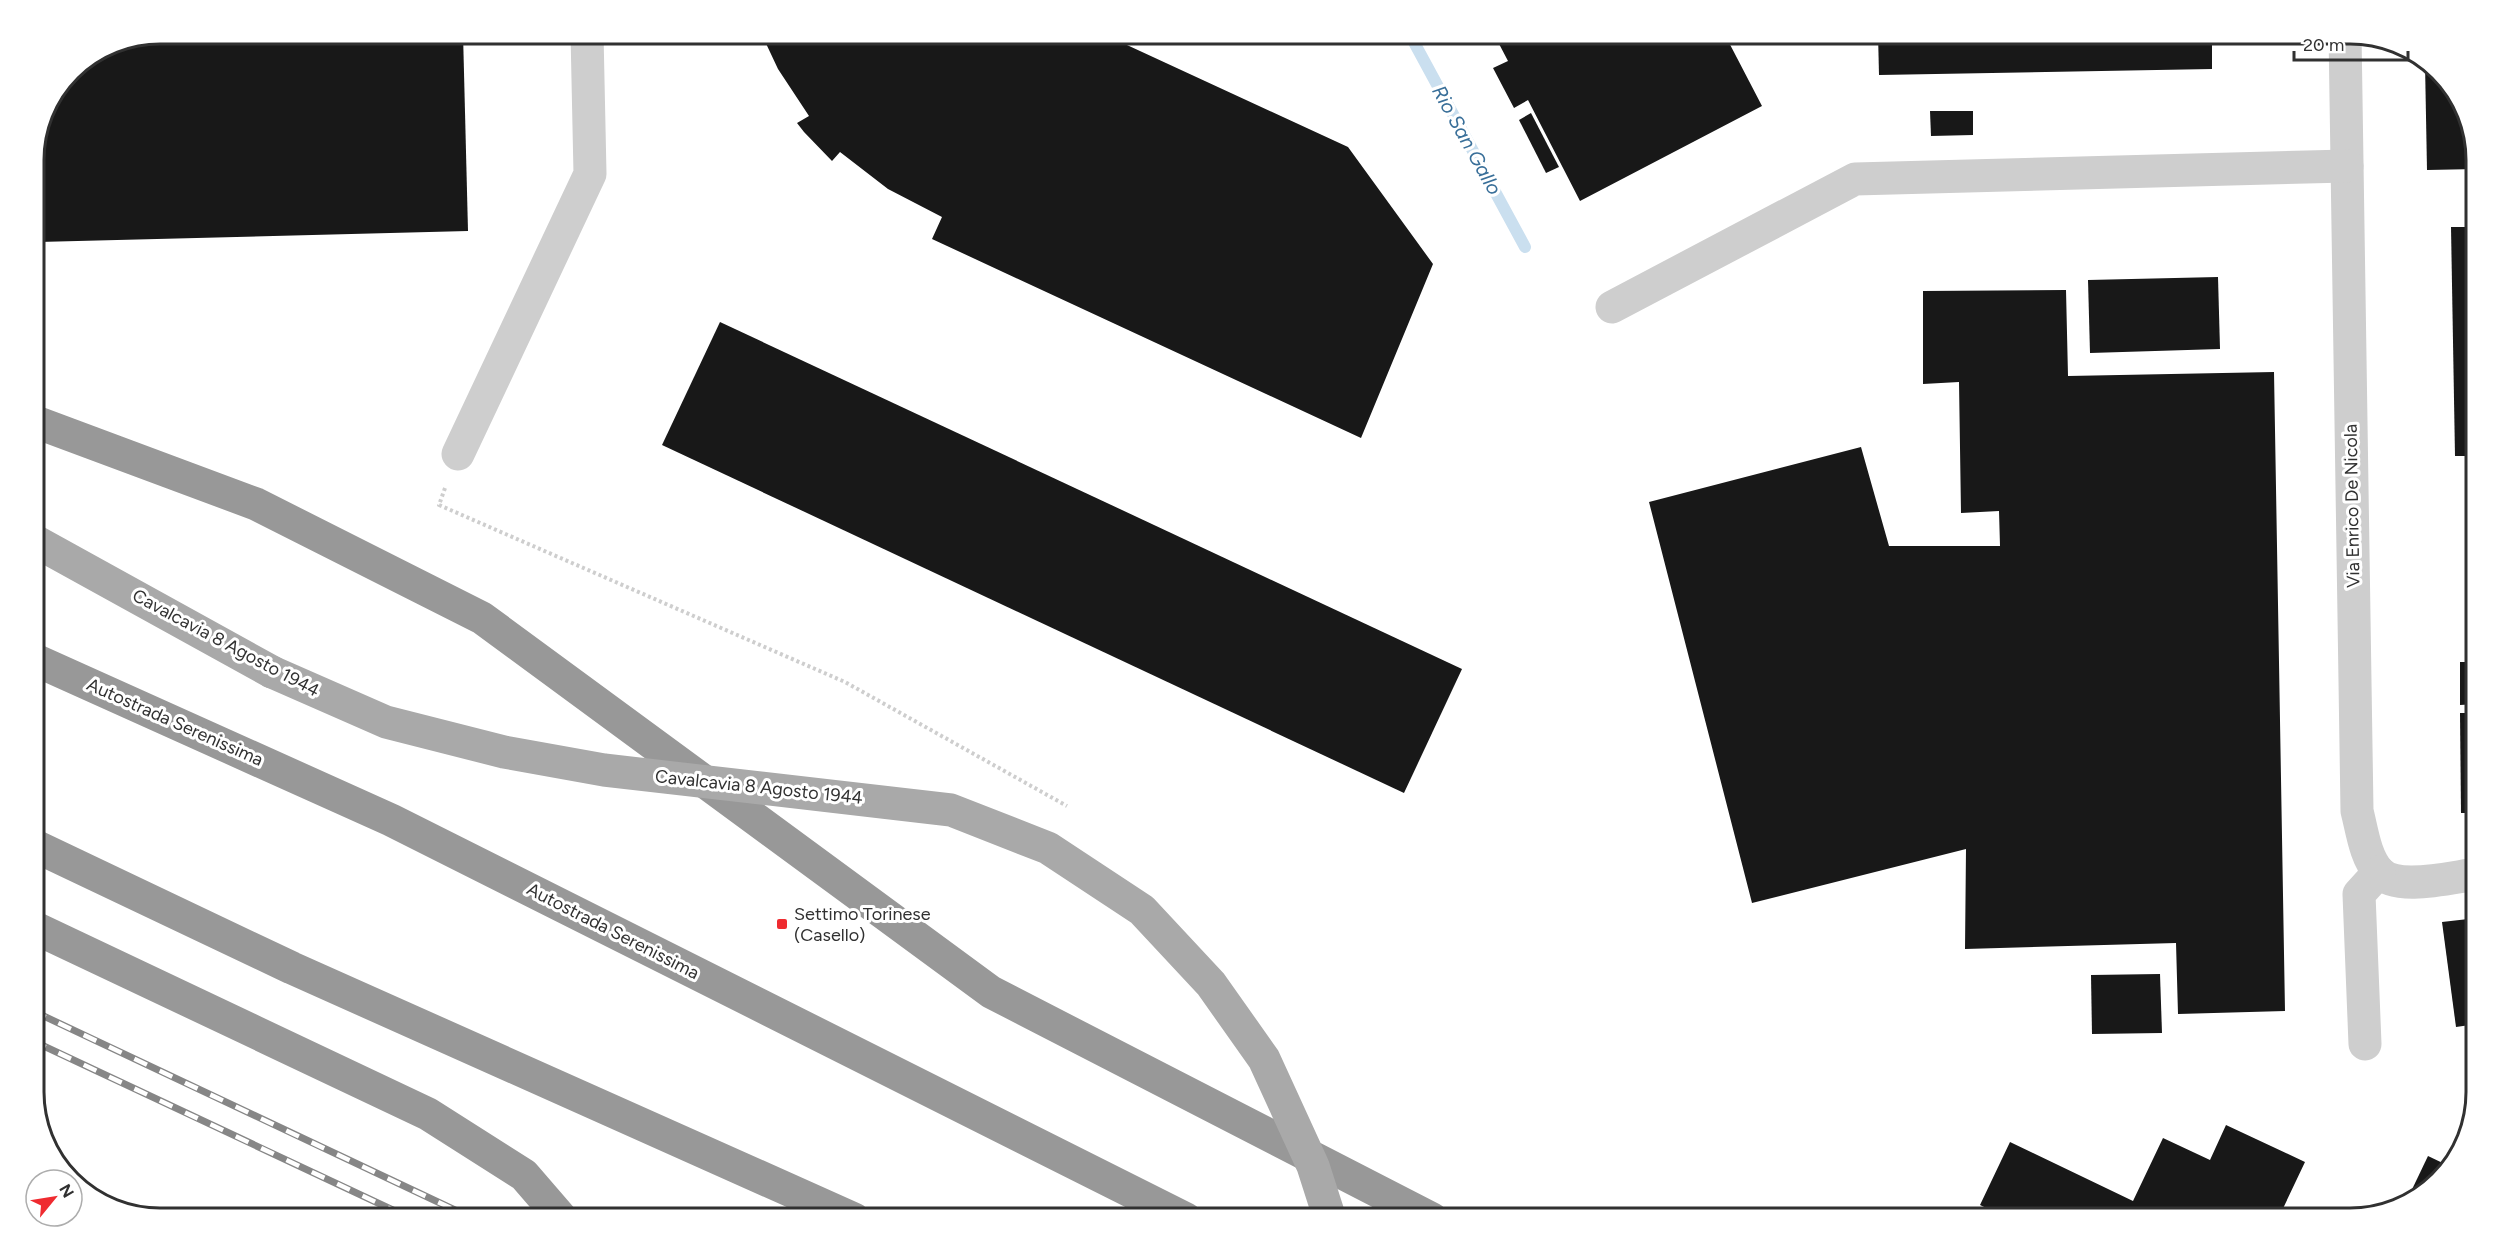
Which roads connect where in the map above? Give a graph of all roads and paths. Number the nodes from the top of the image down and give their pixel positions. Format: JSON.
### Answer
{"nodes":[{"id":1,"x":587,"y":44,"type":"edge"},
{"id":2,"x":2345,"y":44,"type":"edge"},
{"id":3,"x":2347,"y":166,"type":"junction"},
{"id":4,"x":1612,"y":307,"type":"dead end"},
{"id":5,"x":44,"y":426,"type":"edge"},
{"id":6,"x":458,"y":454,"type":"joint"},
{"id":7,"x":44,"y":546,"type":"edge"},
{"id":8,"x":44,"y":664,"type":"edge"},
{"id":9,"x":1067,"y":806,"type":"dead end"},
{"id":10,"x":44,"y":850,"type":"edge"},
{"id":11,"x":2379,"y":872,"type":"junction"},
{"id":12,"x":2466,"y":875,"type":"edge"},
{"id":13,"x":44,"y":932,"type":"edge"},
{"id":14,"x":2365,"y":1044,"type":"dead end"},
{"id":15,"x":552,"y":1208,"type":"edge"},
{"id":16,"x":829,"y":1208,"type":"edge"},
{"id":17,"x":1164,"y":1208,"type":"edge"},
{"id":18,"x":1327,"y":1208,"type":"edge"},
{"id":19,"x":1411,"y":1208,"type":"edge"}],
"edges":[{"from":1,"to":6,"type":"street"},
{"from":2,"to":3,"type":"street","name":"Via Enrico De Nicola"},
{"from":3,"to":4,"type":"street"},
{"from":3,"to":11,"type":"street","name":"Via Enrico De Nicola"},
{"from":5,"to":19,"type":"highway"},
{"from":6,"to":9,"type":"path"},
{"from":7,"to":18,"type":"main road","name":"Cavalcavia 8 Agosto 1944","bridge":true},
{"from":8,"to":17,"type":"highway","name":"Autostrada Serenissima"},
{"from":10,"to":16,"type":"highway"},
{"from":11,"to":12,"type":"street"},
{"from":11,"to":14,"type":"street"},
{"from":13,"to":15,"type":"highway"}]}
